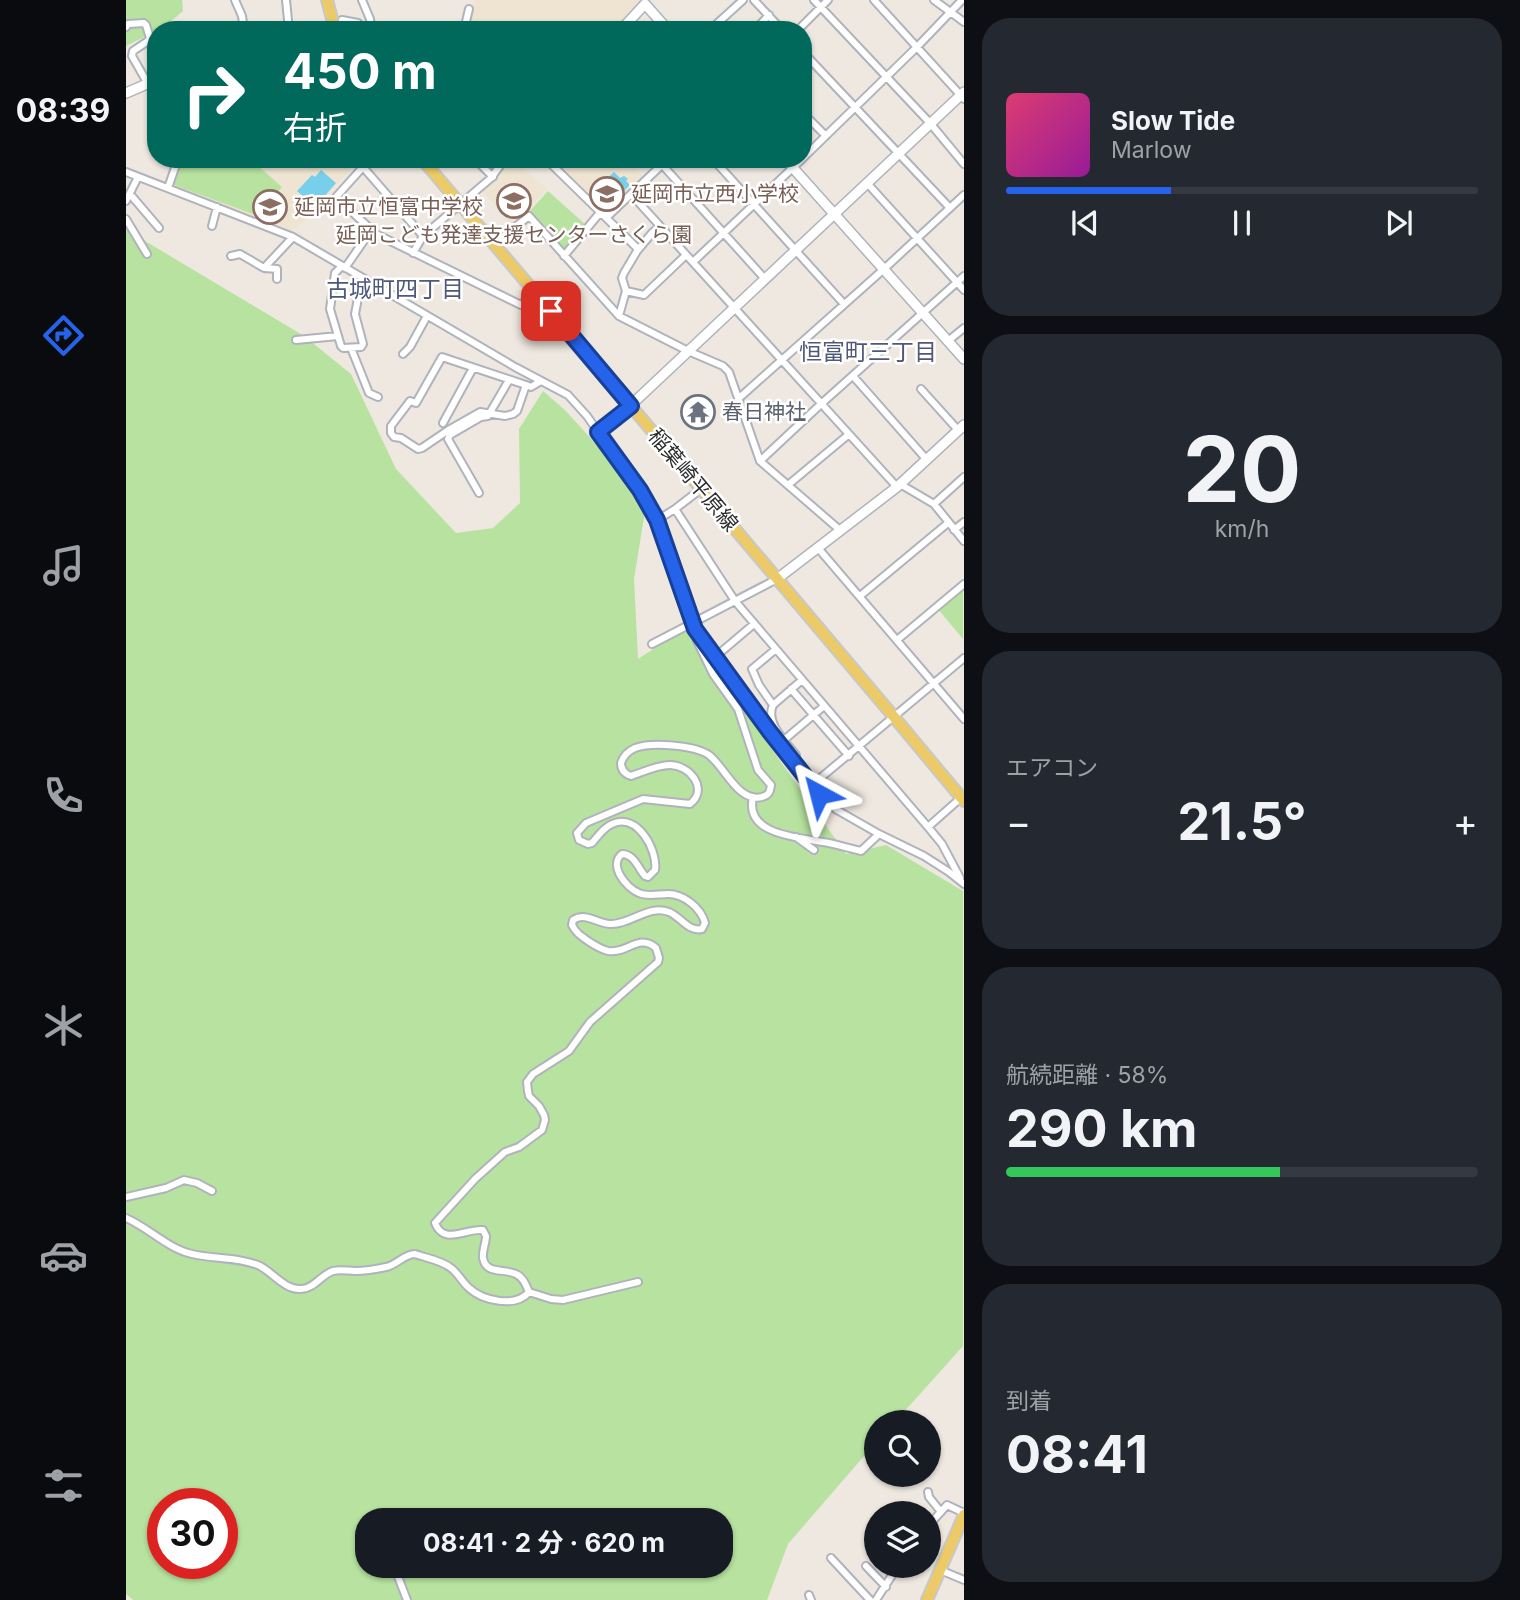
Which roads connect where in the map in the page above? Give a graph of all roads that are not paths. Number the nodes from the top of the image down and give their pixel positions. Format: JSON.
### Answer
{"nodes":[{"id":1,"x":235,"y":0,"type":"edge"},
{"id":2,"x":286,"y":0,"type":"edge"},
{"id":3,"x":327,"y":0,"type":"edge"},
{"id":4,"x":362,"y":0,"type":"edge"},
{"id":5,"x":743,"y":0,"type":"edge"},
{"id":6,"x":754,"y":0,"type":"edge"},
{"id":7,"x":814,"y":0,"type":"edge"},
{"id":8,"x":828,"y":0,"type":"edge"},
{"id":9,"x":874,"y":0,"type":"edge"},
{"id":10,"x":934,"y":0,"type":"edge"},
{"id":11,"x":962,"y":0,"type":"edge"},
{"id":12,"x":646,"y":2,"type":"edge"},
{"id":13,"x":821,"y":7,"type":"junction"},
{"id":14,"x":469,"y":9,"type":"dead end"},
{"id":15,"x":951,"y":12,"type":"junction"},
{"id":16,"x":769,"y":15,"type":"junction"},
{"id":17,"x":342,"y":20,"type":"dead end"},
{"id":18,"x":243,"y":21,"type":"edge"},
{"id":19,"x":288,"y":21,"type":"edge"},
{"id":20,"x":332,"y":21,"type":"edge"},
{"id":21,"x":347,"y":21,"type":"edge"},
{"id":22,"x":370,"y":21,"type":"edge"},
{"id":23,"x":466,"y":21,"type":"edge"},
{"id":24,"x":629,"y":21,"type":"edge"},
{"id":25,"x":661,"y":21,"type":"edge"},
{"id":26,"x":720,"y":21,"type":"edge"},
{"id":27,"x":763,"y":21,"type":"edge"},
{"id":28,"x":774,"y":21,"type":"edge"},
{"id":29,"x":808,"y":21,"type":"edge"},
{"id":30,"x":964,"y":22,"type":"edge"},
{"id":31,"x":126,"y":27,"type":"edge"},
{"id":32,"x":147,"y":28,"type":"edge"},
{"id":33,"x":147,"y":42,"type":"edge"},
{"id":34,"x":917,"y":47,"type":"junction"},
{"id":35,"x":812,"y":62,"type":"edge"},
{"id":36,"x":147,"y":76,"type":"edge"},
{"id":37,"x":887,"y":77,"type":"junction"},
{"id":38,"x":147,"y":84,"type":"edge"},
{"id":39,"x":126,"y":93,"type":"edge"},
{"id":40,"x":962,"y":95,"type":"edge"},
{"id":41,"x":855,"y":108,"type":"junction"},
{"id":42,"x":812,"y":122,"type":"edge"},
{"id":43,"x":930,"y":123,"type":"junction"},
{"id":44,"x":826,"y":136,"type":"junction"},
{"id":45,"x":812,"y":150,"type":"edge"},
{"id":46,"x":898,"y":153,"type":"junction"},
{"id":47,"x":964,"y":164,"type":"edge"},
{"id":48,"x":175,"y":168,"type":"edge"},
{"id":49,"x":362,"y":168,"type":"edge"},
{"id":50,"x":364,"y":168,"type":"edge"},
{"id":51,"x":430,"y":168,"type":"edge"},
{"id":52,"x":484,"y":168,"type":"edge"},
{"id":53,"x":498,"y":168,"type":"edge"},
{"id":54,"x":555,"y":168,"type":"edge"},
{"id":55,"x":654,"y":168,"type":"edge"},
{"id":56,"x":664,"y":168,"type":"edge"},
{"id":57,"x":721,"y":168,"type":"edge"},
{"id":58,"x":793,"y":168,"type":"joint"},
{"id":59,"x":126,"y":173,"type":"edge"},
{"id":60,"x":138,"y":177,"type":"junction"},
{"id":61,"x":492,"y":177,"type":"junction"},
{"id":62,"x":867,"y":183,"type":"junction"},
{"id":63,"x":167,"y":188,"type":"junction"},
{"id":64,"x":631,"y":194,"type":"junction"},
{"id":65,"x":964,"y":195,"type":"edge"},
{"id":66,"x":128,"y":198,"type":"edge"},
{"id":67,"x":460,"y":204,"type":"junction"},
{"id":68,"x":754,"y":205,"type":"junction"},
{"id":69,"x":216,"y":207,"type":"junction"},
{"id":70,"x":950,"y":208,"type":"junction"},
{"id":71,"x":834,"y":214,"type":"junction"},
{"id":72,"x":604,"y":215,"type":"junction"},
{"id":73,"x":126,"y":219,"type":"edge"},
{"id":74,"x":212,"y":226,"type":"dead end"},
{"id":75,"x":660,"y":226,"type":"junction"},
{"id":76,"x":159,"y":228,"type":"dead end"},
{"id":77,"x":372,"y":229,"type":"junction"},
{"id":78,"x":723,"y":233,"type":"junction"},
{"id":79,"x":423,"y":236,"type":"junction"},
{"id":80,"x":293,"y":237,"type":"junction"},
{"id":81,"x":917,"y":238,"type":"junction"},
{"id":82,"x":494,"y":244,"type":"junction"},
{"id":83,"x":795,"y":250,"type":"junction"},
{"id":84,"x":637,"y":251,"type":"junction"},
{"id":85,"x":413,"y":253,"type":"junction"},
{"id":86,"x":147,"y":254,"type":"dead end"},
{"id":87,"x":686,"y":255,"type":"junction"},
{"id":88,"x":231,"y":256,"type":"dead end"},
{"id":89,"x":564,"y":256,"type":"junction"},
{"id":90,"x":693,"y":262,"type":"junction"},
{"id":91,"x":343,"y":267,"type":"junction"},
{"id":92,"x":265,"y":268,"type":"junction"},
{"id":93,"x":884,"y":269,"type":"junction"},
{"id":94,"x":964,"y":276,"type":"edge"},
{"id":95,"x":363,"y":278,"type":"junction"},
{"id":96,"x":277,"y":279,"type":"dead end"},
{"id":97,"x":765,"y":279,"type":"junction"},
{"id":98,"x":957,"y":282,"type":"junction"},
{"id":99,"x":531,"y":288,"type":"junction"},
{"id":100,"x":964,"y":290,"type":"edge"},
{"id":101,"x":626,"y":291,"type":"junction"},
{"id":102,"x":844,"y":304,"type":"junction"},
{"id":103,"x":734,"y":309,"type":"junction"},
{"id":104,"x":923,"y":313,"type":"junction"},
{"id":105,"x":427,"y":316,"type":"junction"},
{"id":106,"x":619,"y":316,"type":"junction"},
{"id":107,"x":964,"y":328,"type":"edge"},
{"id":108,"x":338,"y":336,"type":"junction"},
{"id":109,"x":296,"y":340,"type":"dead end"},
{"id":110,"x":948,"y":341,"type":"junction"},
{"id":111,"x":351,"y":348,"type":"junction"},
{"id":112,"x":688,"y":351,"type":"junction"},
{"id":113,"x":403,"y":354,"type":"dead end"},
{"id":114,"x":964,"y":359,"type":"edge"},
{"id":115,"x":781,"y":361,"type":"junction"},
{"id":116,"x":473,"y":368,"type":"junction"},
{"id":117,"x":853,"y":376,"type":"junction"},
{"id":118,"x":509,"y":380,"type":"junction"},
{"id":119,"x":541,"y":381,"type":"junction"},
{"id":120,"x":526,"y":385,"type":"junction"},
{"id":121,"x":921,"y":389,"type":"dead end"},
{"id":122,"x":379,"y":397,"type":"dead end"},
{"id":123,"x":738,"y":399,"type":"junction"},
{"id":124,"x":821,"y":404,"type":"junction"},
{"id":125,"x":631,"y":406,"type":"junction"},
{"id":126,"x":491,"y":413,"type":"junction"},
{"id":127,"x":443,"y":423,"type":"dead end"},
{"id":128,"x":961,"y":427,"type":"edge"},
{"id":129,"x":598,"y":432,"type":"junction"},
{"id":130,"x":848,"y":435,"type":"junction"},
{"id":131,"x":927,"y":460,"type":"junction"},
{"id":132,"x":760,"y":461,"type":"junction"},
{"id":133,"x":964,"y":477,"type":"edge"},
{"id":134,"x":788,"y":485,"type":"junction"},
{"id":135,"x":898,"y":485,"type":"junction"},
{"id":136,"x":701,"y":489,"type":"junction"},
{"id":137,"x":479,"y":493,"type":"dead end"},
{"id":138,"x":934,"y":504,"type":"junction"},
{"id":139,"x":675,"y":509,"type":"junction"},
{"id":140,"x":657,"y":520,"type":"junction"},
{"id":141,"x":964,"y":522,"type":"edge"},
{"id":142,"x":948,"y":523,"type":"junction"},
{"id":143,"x":954,"y":530,"type":"junction"},
{"id":144,"x":841,"y":531,"type":"junction"},
{"id":145,"x":964,"y":541,"type":"edge"},
{"id":146,"x":818,"y":548,"type":"junction"},
{"id":147,"x":777,"y":579,"type":"junction"},
{"id":148,"x":964,"y":584,"type":"edge"},
{"id":149,"x":860,"y":596,"type":"junction"},
{"id":150,"x":735,"y":601,"type":"junction"},
{"id":151,"x":692,"y":623,"type":"junction"},
{"id":152,"x":754,"y":624,"type":"junction"},
{"id":153,"x":697,"y":633,"type":"junction"},
{"id":154,"x":897,"y":640,"type":"junction"},
{"id":155,"x":652,"y":644,"type":"dead end"},
{"id":156,"x":776,"y":649,"type":"junction"},
{"id":157,"x":715,"y":657,"type":"junction"},
{"id":158,"x":964,"y":658,"type":"edge"},
{"id":159,"x":802,"y":680,"type":"junction"},
{"id":160,"x":934,"y":684,"type":"junction"},
{"id":161,"x":792,"y":689,"type":"junction"},
{"id":162,"x":773,"y":705,"type":"junction"},
{"id":163,"x":824,"y":706,"type":"junction"},
{"id":164,"x":814,"y":715,"type":"junction"},
{"id":165,"x":894,"y":717,"type":"junction"},
{"id":166,"x":964,"y":719,"type":"edge"},
{"id":167,"x":784,"y":740,"type":"junction"},
{"id":168,"x":859,"y":747,"type":"junction"},
{"id":169,"x":849,"y":756,"type":"junction"},
{"id":170,"x":791,"y":758,"type":"junction"},
{"id":171,"x":812,"y":785,"type":"junction"},
{"id":172,"x":753,"y":797,"type":"junction"},
{"id":173,"x":963,"y":798,"type":"edge"},
{"id":174,"x":928,"y":827,"type":"junction"},
{"id":175,"x":879,"y":834,"type":"junction"},
{"id":176,"x":794,"y":836,"type":"junction"},
{"id":177,"x":814,"y":850,"type":"dead end"},
{"id":178,"x":964,"y":883,"type":"edge"},
{"id":179,"x":212,"y":1191,"type":"dead end"},
{"id":180,"x":126,"y":1197,"type":"edge"},
{"id":181,"x":126,"y":1218,"type":"edge"},
{"id":182,"x":638,"y":1282,"type":"dead end"},
{"id":183,"x":529,"y":1292,"type":"junction"},
{"id":184,"x":928,"y":1492,"type":"dead end"},
{"id":185,"x":942,"y":1512,"type":"joint"},
{"id":186,"x":964,"y":1514,"type":"edge"},
{"id":187,"x":831,"y":1558,"type":"dead end"},
{"id":188,"x":941,"y":1568,"type":"edge"},
{"id":189,"x":941,"y":1570,"type":"edge"},
{"id":190,"x":399,"y":1578,"type":"edge"},
{"id":191,"x":877,"y":1578,"type":"edge"},
{"id":192,"x":891,"y":1578,"type":"edge"},
{"id":193,"x":937,"y":1578,"type":"edge"},
{"id":194,"x":964,"y":1580,"type":"edge"},
{"id":195,"x":886,"y":1587,"type":"junction"},
{"id":196,"x":407,"y":1600,"type":"edge"},
{"id":197,"x":870,"y":1600,"type":"edge"},
{"id":198,"x":876,"y":1600,"type":"edge"},
{"id":199,"x":927,"y":1600,"type":"edge"}],
"edges":[{"from":1,"to":18,"type":"street"},
{"from":2,"to":19,"type":"street"},
{"from":3,"to":20,"type":"main road"},
{"from":4,"to":22,"type":"street"},
{"from":5,"to":26,"type":"street"},
{"from":6,"to":16,"type":"street"},
{"from":7,"to":13,"type":"street"},
{"from":8,"to":13,"type":"street"},
{"from":9,"to":34,"type":"street"},
{"from":10,"to":15,"type":"street"},
{"from":11,"to":15,"type":"street"},
{"from":12,"to":24,"type":"street"},
{"from":12,"to":25,"type":"street"},
{"from":13,"to":29,"type":"street"},
{"from":13,"to":37,"type":"street"},
{"from":14,"to":23,"type":"street"},
{"from":15,"to":30,"type":"street"},
{"from":15,"to":34,"type":"street"},
{"from":16,"to":27,"type":"street"},
{"from":16,"to":28,"type":"street"},
{"from":17,"to":21,"type":"street"},
{"from":31,"to":32,"type":"street"},
{"from":33,"to":36,"type":"street"},
{"from":34,"to":37,"type":"street"},
{"from":34,"to":40,"type":"street"},
{"from":35,"to":41,"type":"street"},
{"from":37,"to":41,"type":"street"},
{"from":37,"to":43,"type":"street"},
{"from":38,"to":39,"type":"street"},
{"from":40,"to":43,"type":"street"},
{"from":41,"to":44,"type":"street"},
{"from":41,"to":46,"type":"street"},
{"from":42,"to":44,"type":"street"},
{"from":43,"to":46,"type":"street"},
{"from":43,"to":47,"type":"street"},
{"from":44,"to":45,"type":"street"},
{"from":46,"to":62,"type":"street"},
{"from":46,"to":70,"type":"street"},
{"from":48,"to":63,"type":"street"},
{"from":49,"to":77,"type":"street"},
{"from":50,"to":79,"type":"street"},
{"from":51,"to":67,"type":"main road","name":"稲葉崎平原線"},
{"from":52,"to":61,"type":"street"},
{"from":53,"to":61,"type":"street"},
{"from":54,"to":72,"type":"street"},
{"from":55,"to":64,"type":"street"},
{"from":56,"to":78,"type":"street"},
{"from":57,"to":68,"type":"street"},
{"from":58,"to":68,"type":"street"},
{"from":58,"to":71,"type":"street"},
{"from":59,"to":60,"type":"street"},
{"from":60,"to":63,"type":"street"},
{"from":60,"to":66,"type":"street"},
{"from":61,"to":67,"type":"street"},
{"from":62,"to":71,"type":"street"},
{"from":62,"to":81,"type":"street"},
{"from":63,"to":69,"type":"street"},
{"from":64,"to":72,"type":"street"},
{"from":64,"to":75,"type":"street"},
{"from":65,"to":70,"type":"street"},
{"from":66,"to":76,"type":"street"},
{"from":67,"to":79,"type":"street"},
{"from":67,"to":82,"type":"main road","name":"稲葉崎平原線"},
{"from":68,"to":78,"type":"street"},
{"from":68,"to":83,"type":"street"},
{"from":69,"to":74,"type":"street"},
{"from":69,"to":80,"type":"street"},
{"from":70,"to":81,"type":"street"},
{"from":71,"to":83,"type":"street"},
{"from":71,"to":93,"type":"street"},
{"from":72,"to":84,"type":"street"},
{"from":72,"to":89,"type":"street"},
{"from":73,"to":86,"type":"street"},
{"from":75,"to":84,"type":"street"},
{"from":75,"to":87,"type":"street"},
{"from":77,"to":85,"type":"street"},
{"from":77,"to":91,"type":"street"},
{"from":78,"to":90,"type":"street"},
{"from":78,"to":97,"type":"street"},
{"from":79,"to":85,"type":"street"},
{"from":80,"to":91,"type":"street"},
{"from":80,"to":92,"type":"street"},
{"from":81,"to":93,"type":"street"},
{"from":81,"to":98,"type":"street"},
{"from":82,"to":89,"type":"street"},
{"from":82,"to":99,"type":"main road","name":"稲葉崎平原線"},
{"from":83,"to":97,"type":"street"},
{"from":83,"to":102,"type":"street"},
{"from":84,"to":101,"type":"street"},
{"from":85,"to":99,"type":"street"},
{"from":87,"to":90,"type":"street"},
{"from":87,"to":101,"type":"street"},
{"from":88,"to":92,"type":"street"},
{"from":89,"to":106,"type":"street"},
{"from":90,"to":103,"type":"street"},
{"from":91,"to":95,"type":"street"},
{"from":91,"to":108,"type":"street"},
{"from":92,"to":96,"type":"street"},
{"from":93,"to":102,"type":"street"},
{"from":93,"to":104,"type":"street"},
{"from":94,"to":98,"type":"street"},
{"from":95,"to":105,"type":"street"},
{"from":95,"to":111,"type":"street"},
{"from":97,"to":103,"type":"street"},
{"from":98,"to":100,"type":"street"},
{"from":98,"to":104,"type":"street"},
{"from":99,"to":125,"type":"main road","name":"稲葉崎平原線"},
{"from":101,"to":106,"type":"street"},
{"from":102,"to":115,"type":"street"},
{"from":103,"to":112,"type":"street"},
{"from":103,"to":115,"type":"street"},
{"from":104,"to":110,"type":"street"},
{"from":104,"to":117,"type":"street"},
{"from":105,"to":113,"type":"street"},
{"from":105,"to":119,"type":"street"},
{"from":106,"to":112,"type":"street"},
{"from":107,"to":110,"type":"street"},
{"from":108,"to":109,"type":"street"},
{"from":108,"to":111,"type":"street"},
{"from":110,"to":114,"type":"street"},
{"from":111,"to":122,"type":"street"},
{"from":112,"to":123,"type":"street"},
{"from":112,"to":125,"type":"street"},
{"from":115,"to":123,"type":"street"},
{"from":115,"to":124,"type":"street"},
{"from":116,"to":118,"type":"street"},
{"from":116,"to":126,"type":"street"},
{"from":116,"to":127,"type":"street"},
{"from":117,"to":124,"type":"street"},
{"from":117,"to":131,"type":"street"},
{"from":118,"to":120,"type":"street"},
{"from":118,"to":126,"type":"street"},
{"from":119,"to":120,"type":"street"},
{"from":119,"to":129,"type":"street"},
{"from":120,"to":126,"type":"street"},
{"from":121,"to":128,"type":"street"},
{"from":123,"to":132,"type":"street"},
{"from":124,"to":130,"type":"street"},
{"from":124,"to":132,"type":"street"},
{"from":125,"to":129,"type":"street"},
{"from":125,"to":136,"type":"main road","name":"稲葉崎平原線"},
{"from":126,"to":137,"type":"street"},
{"from":128,"to":131,"type":"street"},
{"from":129,"to":140,"type":"street"},
{"from":130,"to":134,"type":"street"},
{"from":130,"to":135,"type":"street"},
{"from":131,"to":135,"type":"street"},
{"from":132,"to":134,"type":"street"},
{"from":133,"to":138,"type":"street"},
{"from":134,"to":144,"type":"street"},
{"from":135,"to":138,"type":"street"},
{"from":135,"to":144,"type":"street"},
{"from":136,"to":139,"type":"street"},
{"from":136,"to":147,"type":"main road","name":"稲葉崎平原線"},
{"from":138,"to":142,"type":"street"},
{"from":139,"to":140,"type":"street"},
{"from":139,"to":150,"type":"street"},
{"from":140,"to":151,"type":"street"},
{"from":141,"to":143,"type":"street"},
{"from":142,"to":143,"type":"street"},
{"from":142,"to":149,"type":"street"},
{"from":143,"to":145,"type":"street"},
{"from":144,"to":146,"type":"street"},
{"from":146,"to":147,"type":"street"},
{"from":146,"to":149,"type":"street"},
{"from":147,"to":150,"type":"street"},
{"from":147,"to":165,"type":"main road","name":"稲葉崎平原線"},
{"from":148,"to":154,"type":"street"},
{"from":149,"to":154,"type":"street"},
{"from":150,"to":151,"type":"street"},
{"from":150,"to":152,"type":"street"},
{"from":151,"to":153,"type":"street"},
{"from":151,"to":155,"type":"street"},
{"from":152,"to":156,"type":"street"},
{"from":152,"to":157,"type":"street"},
{"from":153,"to":157,"type":"street"},
{"from":153,"to":172,"type":"street"},
{"from":154,"to":160,"type":"street"},
{"from":156,"to":159,"type":"street"},
{"from":156,"to":162,"type":"street"},
{"from":157,"to":170,"type":"street"},
{"from":158,"to":160,"type":"street"},
{"from":159,"to":161,"type":"street"},
{"from":159,"to":163,"type":"street"},
{"from":160,"to":165,"type":"street"},
{"from":160,"to":166,"type":"street"},
{"from":161,"to":162,"type":"street"},
{"from":161,"to":164,"type":"street"},
{"from":162,"to":167,"type":"street"},
{"from":163,"to":164,"type":"street"},
{"from":163,"to":168,"type":"street"},
{"from":164,"to":167,"type":"street"},
{"from":164,"to":169,"type":"street"},
{"from":165,"to":168,"type":"street"},
{"from":165,"to":173,"type":"main road","name":"稲葉崎平原線"},
{"from":167,"to":170,"type":"street"},
{"from":168,"to":169,"type":"street"},
{"from":168,"to":174,"type":"street"},
{"from":169,"to":171,"type":"street"},
{"from":170,"to":171,"type":"street"},
{"from":171,"to":175,"type":"street"},
{"from":172,"to":176,"type":"street"},
{"from":172,"to":183,"type":"street"},
{"from":173,"to":174,"type":"street"},
{"from":174,"to":178,"type":"street"},
{"from":175,"to":176,"type":"street"},
{"from":175,"to":178,"type":"street"},
{"from":176,"to":177,"type":"street"},
{"from":179,"to":180,"type":"street"},
{"from":181,"to":183,"type":"street"},
{"from":182,"to":183,"type":"street"},
{"from":184,"to":185,"type":"street"},
{"from":185,"to":186,"type":"street"},
{"from":186,"to":188,"type":"main road"},
{"from":187,"to":197,"type":"street"},
{"from":189,"to":194,"type":"street"},
{"from":190,"to":196,"type":"street"},
{"from":191,"to":195,"type":"street"},
{"from":192,"to":195,"type":"street"},
{"from":193,"to":199,"type":"main road"},
{"from":195,"to":198,"type":"street"}]}
